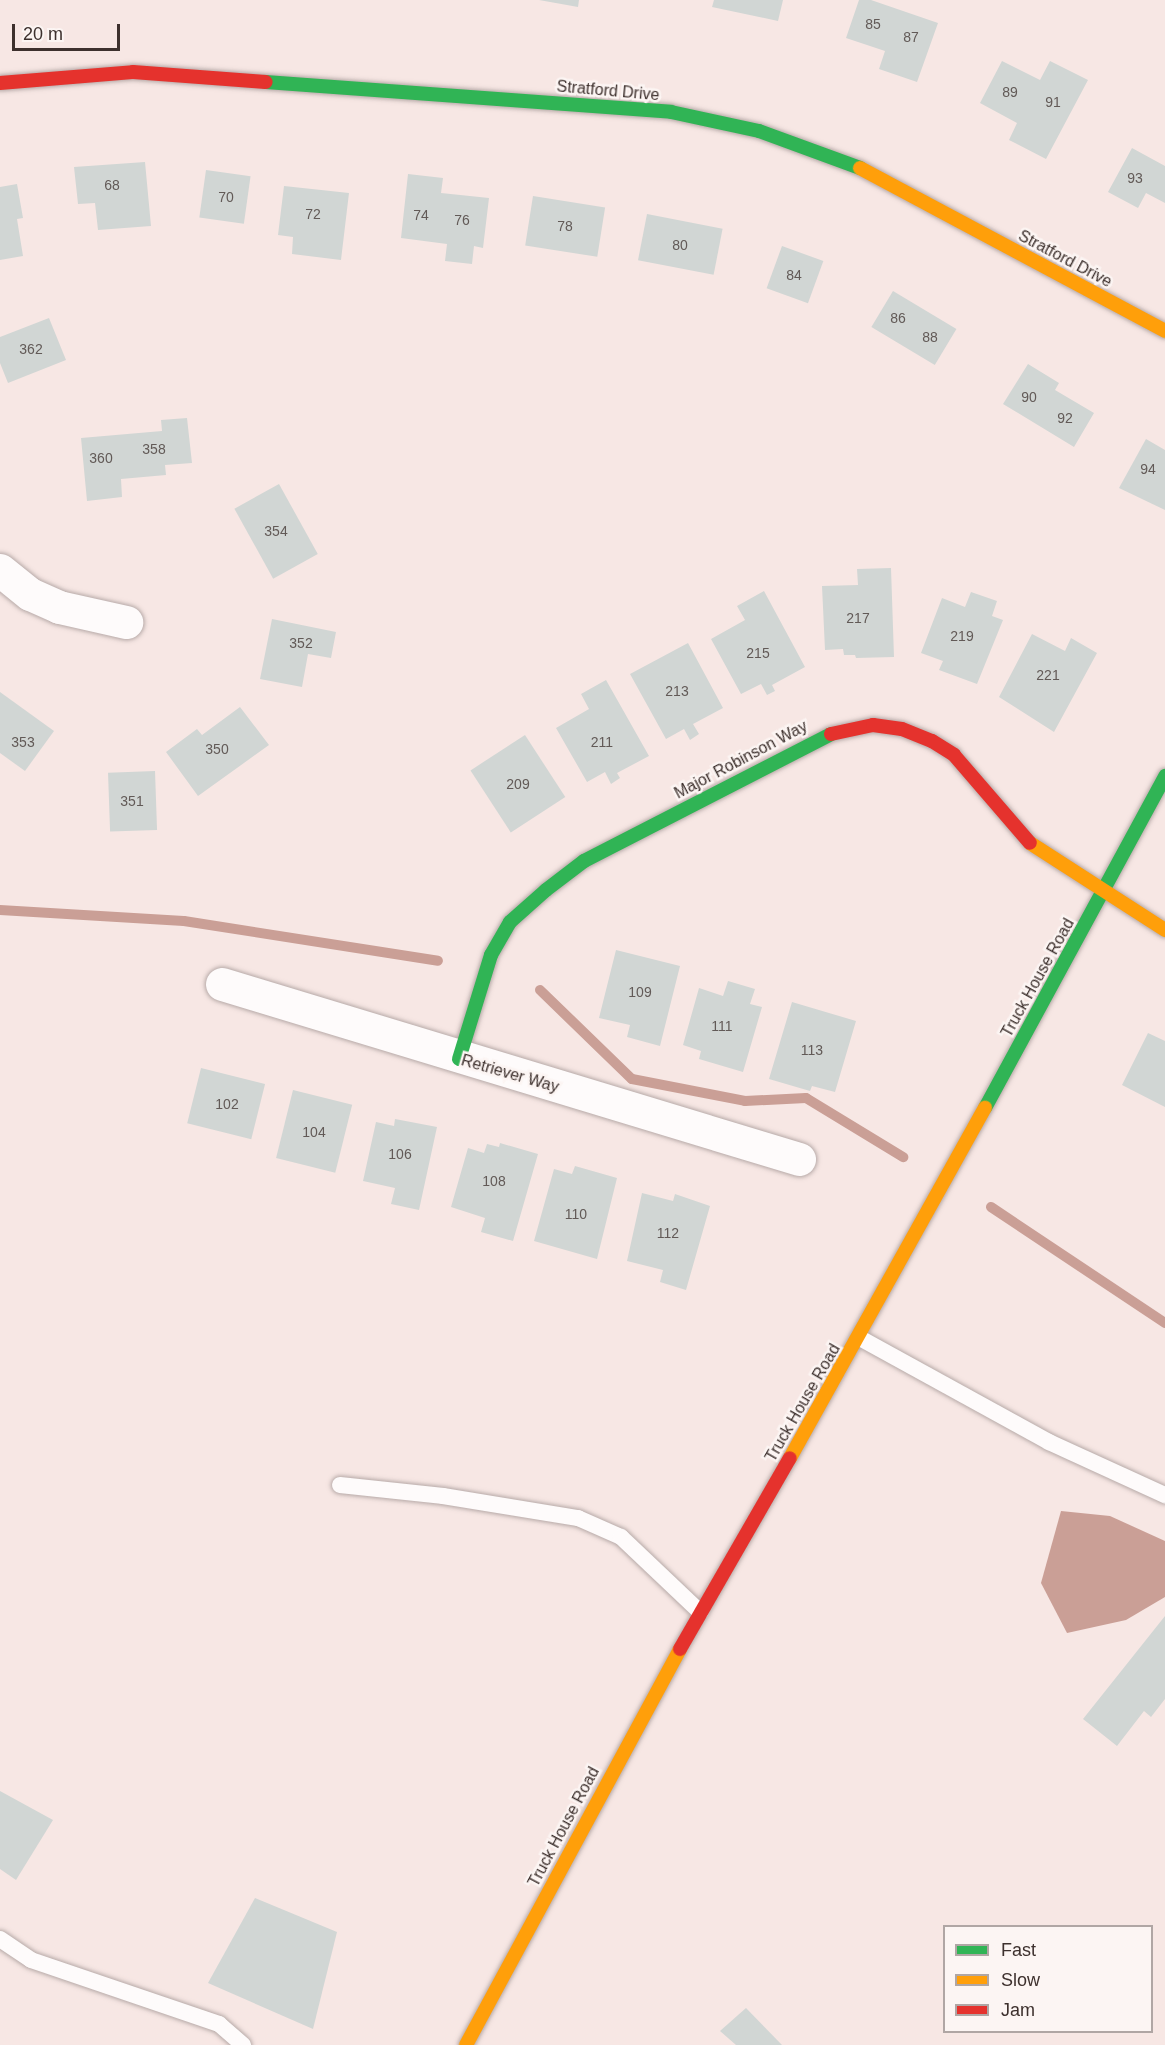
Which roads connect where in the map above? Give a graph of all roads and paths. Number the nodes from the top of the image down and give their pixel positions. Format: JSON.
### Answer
{"nodes":[{"id":1,"x":0,"y":83,"type":"edge"},
{"id":2,"x":1165,"y":331,"type":"edge"},
{"id":3,"x":0,"y":570,"type":"edge"},
{"id":4,"x":126,"y":622,"type":"dead end"},
{"id":5,"x":1165,"y":776,"type":"edge"},
{"id":6,"x":1103,"y":893,"type":"junction"},
{"id":7,"x":1165,"y":930,"type":"edge"},
{"id":8,"x":222,"y":984,"type":"dead end"},
{"id":9,"x":459,"y":1059,"type":"junction"},
{"id":10,"x":800,"y":1159,"type":"dead end"},
{"id":11,"x":860,"y":1338,"type":"junction"},
{"id":12,"x":340,"y":1485,"type":"dead end"},
{"id":13,"x":1165,"y":1495,"type":"edge"},
{"id":14,"x":700,"y":1612,"type":"junction"},
{"id":15,"x":0,"y":1939,"type":"edge"},
{"id":16,"x":243,"y":2045,"type":"edge"},
{"id":17,"x":466,"y":2045,"type":"edge"}],
"edges":[{"from":1,"to":2,"type":"street","name":"Stratford Drive"},
{"from":3,"to":4,"type":"street"},
{"from":5,"to":6,"type":"street","name":"Truck House Road"},
{"from":6,"to":7,"type":"street","name":"Major Robinson Way"},
{"from":6,"to":9,"type":"street","name":"Major Robinson Way"},
{"from":6,"to":11,"type":"street","name":"Truck House Road"},
{"from":8,"to":9,"type":"street","name":"Retriever Way"},
{"from":9,"to":10,"type":"street","name":"Retriever Way"},
{"from":11,"to":13,"type":"lane"},
{"from":11,"to":14,"type":"street","name":"Truck House Road"},
{"from":12,"to":14,"type":"lane"},
{"from":14,"to":17,"type":"street","name":"Truck House Road"},
{"from":15,"to":16,"type":"lane"}]}
